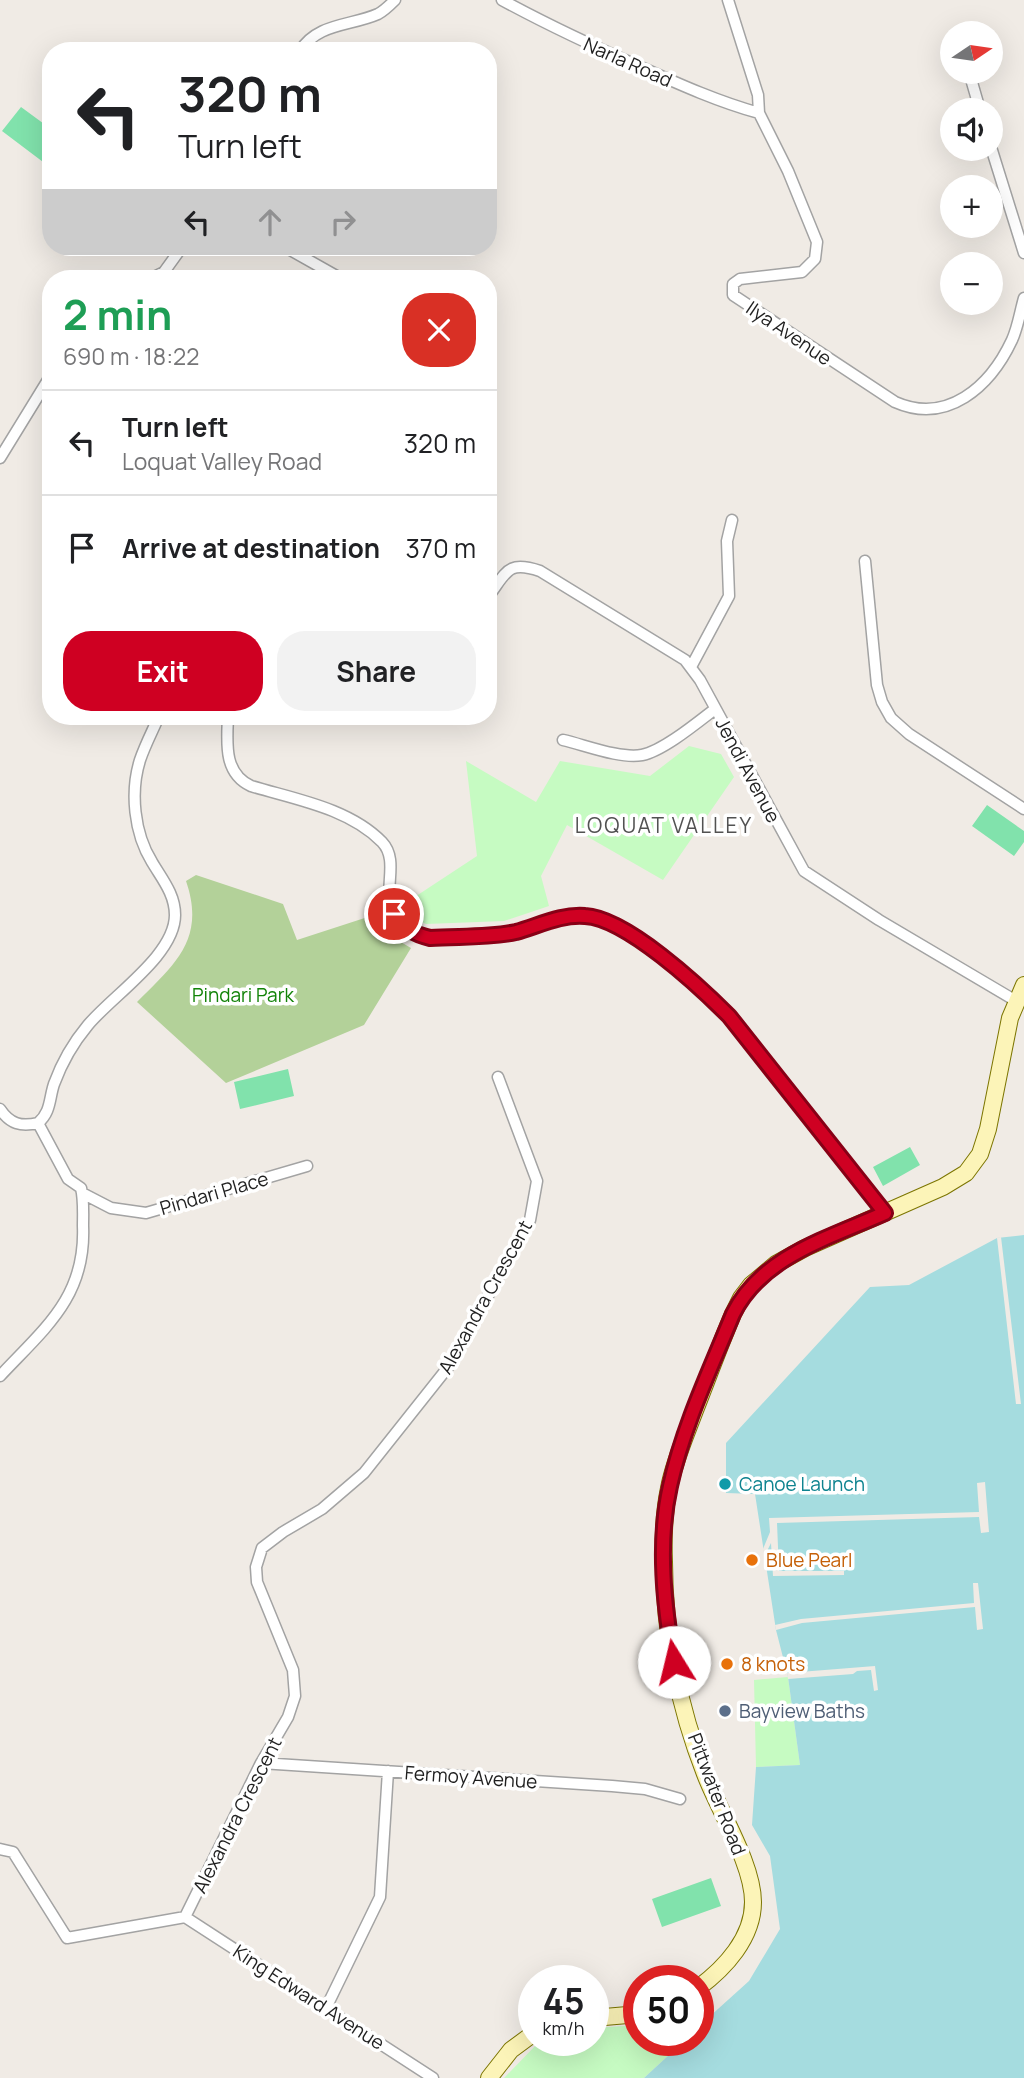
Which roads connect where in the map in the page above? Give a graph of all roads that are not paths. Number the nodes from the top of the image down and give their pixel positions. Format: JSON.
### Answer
{"nodes":[{"id":1,"x":395,"y":0,"type":"edge"},
{"id":2,"x":502,"y":0,"type":"edge"},
{"id":3,"x":729,"y":0,"type":"edge"},
{"id":4,"x":306,"y":42,"type":"edge"},
{"id":5,"x":759,"y":113,"type":"junction"},
{"id":6,"x":995,"y":161,"type":"edge"},
{"id":7,"x":1024,"y":253,"type":"edge"},
{"id":8,"x":301,"y":256,"type":"edge"},
{"id":9,"x":326,"y":270,"type":"edge"},
{"id":10,"x":1024,"y":298,"type":"edge"},
{"id":11,"x":42,"y":390,"type":"edge"},
{"id":12,"x":0,"y":458,"type":"edge"},
{"id":13,"x":733,"y":520,"type":"dead end"},
{"id":14,"x":865,"y":561,"type":"dead end"},
{"id":15,"x":497,"y":585,"type":"edge"},
{"id":16,"x":691,"y":667,"type":"junction"},
{"id":17,"x":716,"y":709,"type":"junction"},
{"id":18,"x":155,"y":725,"type":"edge"},
{"id":19,"x":228,"y":725,"type":"edge"},
{"id":20,"x":563,"y":740,"type":"dead end"},
{"id":21,"x":1024,"y":809,"type":"edge"},
{"id":22,"x":1024,"y":985,"type":"edge"},
{"id":23,"x":1016,"y":1001,"type":"junction"},
{"id":24,"x":498,"y":1077,"type":"dead end"},
{"id":25,"x":0,"y":1109,"type":"edge"},
{"id":26,"x":38,"y":1123,"type":"junction"},
{"id":27,"x":307,"y":1166,"type":"dead end"},
{"id":28,"x":82,"y":1193,"type":"junction"},
{"id":29,"x":885,"y":1213,"type":"junction"},
{"id":30,"x":0,"y":1376,"type":"edge"},
{"id":31,"x":261,"y":1763,"type":"junction"},
{"id":32,"x":388,"y":1772,"type":"junction"},
{"id":33,"x":680,"y":1799,"type":"dead end"},
{"id":34,"x":0,"y":1849,"type":"edge"},
{"id":35,"x":185,"y":1917,"type":"junction"},
{"id":36,"x":714,"y":1974,"type":"edge"},
{"id":37,"x":326,"y":2008,"type":"junction"},
{"id":38,"x":518,"y":2045,"type":"edge"},
{"id":39,"x":433,"y":2078,"type":"edge"},
{"id":40,"x":489,"y":2078,"type":"edge"}],
"edges":[{"from":1,"to":4,"type":"street"},
{"from":2,"to":5,"type":"street","name":"Narla Road"},
{"from":3,"to":5,"type":"street","name":"Ilya Avenue"},
{"from":5,"to":10,"type":"street","name":"Ilya Avenue"},
{"from":6,"to":7,"type":"street"},
{"from":8,"to":9,"type":"street"},
{"from":11,"to":12,"type":"street"},
{"from":13,"to":16,"type":"street"},
{"from":14,"to":21,"type":"street"},
{"from":15,"to":16,"type":"street","name":"Jendi Avenue"},
{"from":16,"to":17,"type":"street","name":"Jendi Avenue"},
{"from":17,"to":20,"type":"street"},
{"from":17,"to":23,"type":"street","name":"Jendi Avenue"},
{"from":18,"to":26,"type":"street"},
{"from":19,"to":29,"type":"street"},
{"from":22,"to":23,"type":"main road","name":"Pittwater Road"},
{"from":23,"to":29,"type":"main road","name":"Pittwater Road"},
{"from":24,"to":31,"type":"street","name":"Alexandra Crescent"},
{"from":25,"to":26,"type":"street"},
{"from":26,"to":28,"type":"street"},
{"from":27,"to":28,"type":"street","name":"Pindari Place"},
{"from":28,"to":30,"type":"street"},
{"from":29,"to":36,"type":"main road","name":"Pittwater Road"},
{"from":31,"to":32,"type":"street","name":"Fermoy Avenue"},
{"from":31,"to":35,"type":"street","name":"Alexandra Crescent"},
{"from":32,"to":33,"type":"street","name":"Fermoy Avenue"},
{"from":32,"to":37,"type":"street"},
{"from":34,"to":35,"type":"street"},
{"from":35,"to":37,"type":"street","name":"King Edward Avenue"},
{"from":37,"to":39,"type":"street","name":"King Edward Avenue"},
{"from":38,"to":40,"type":"main road"}]}
